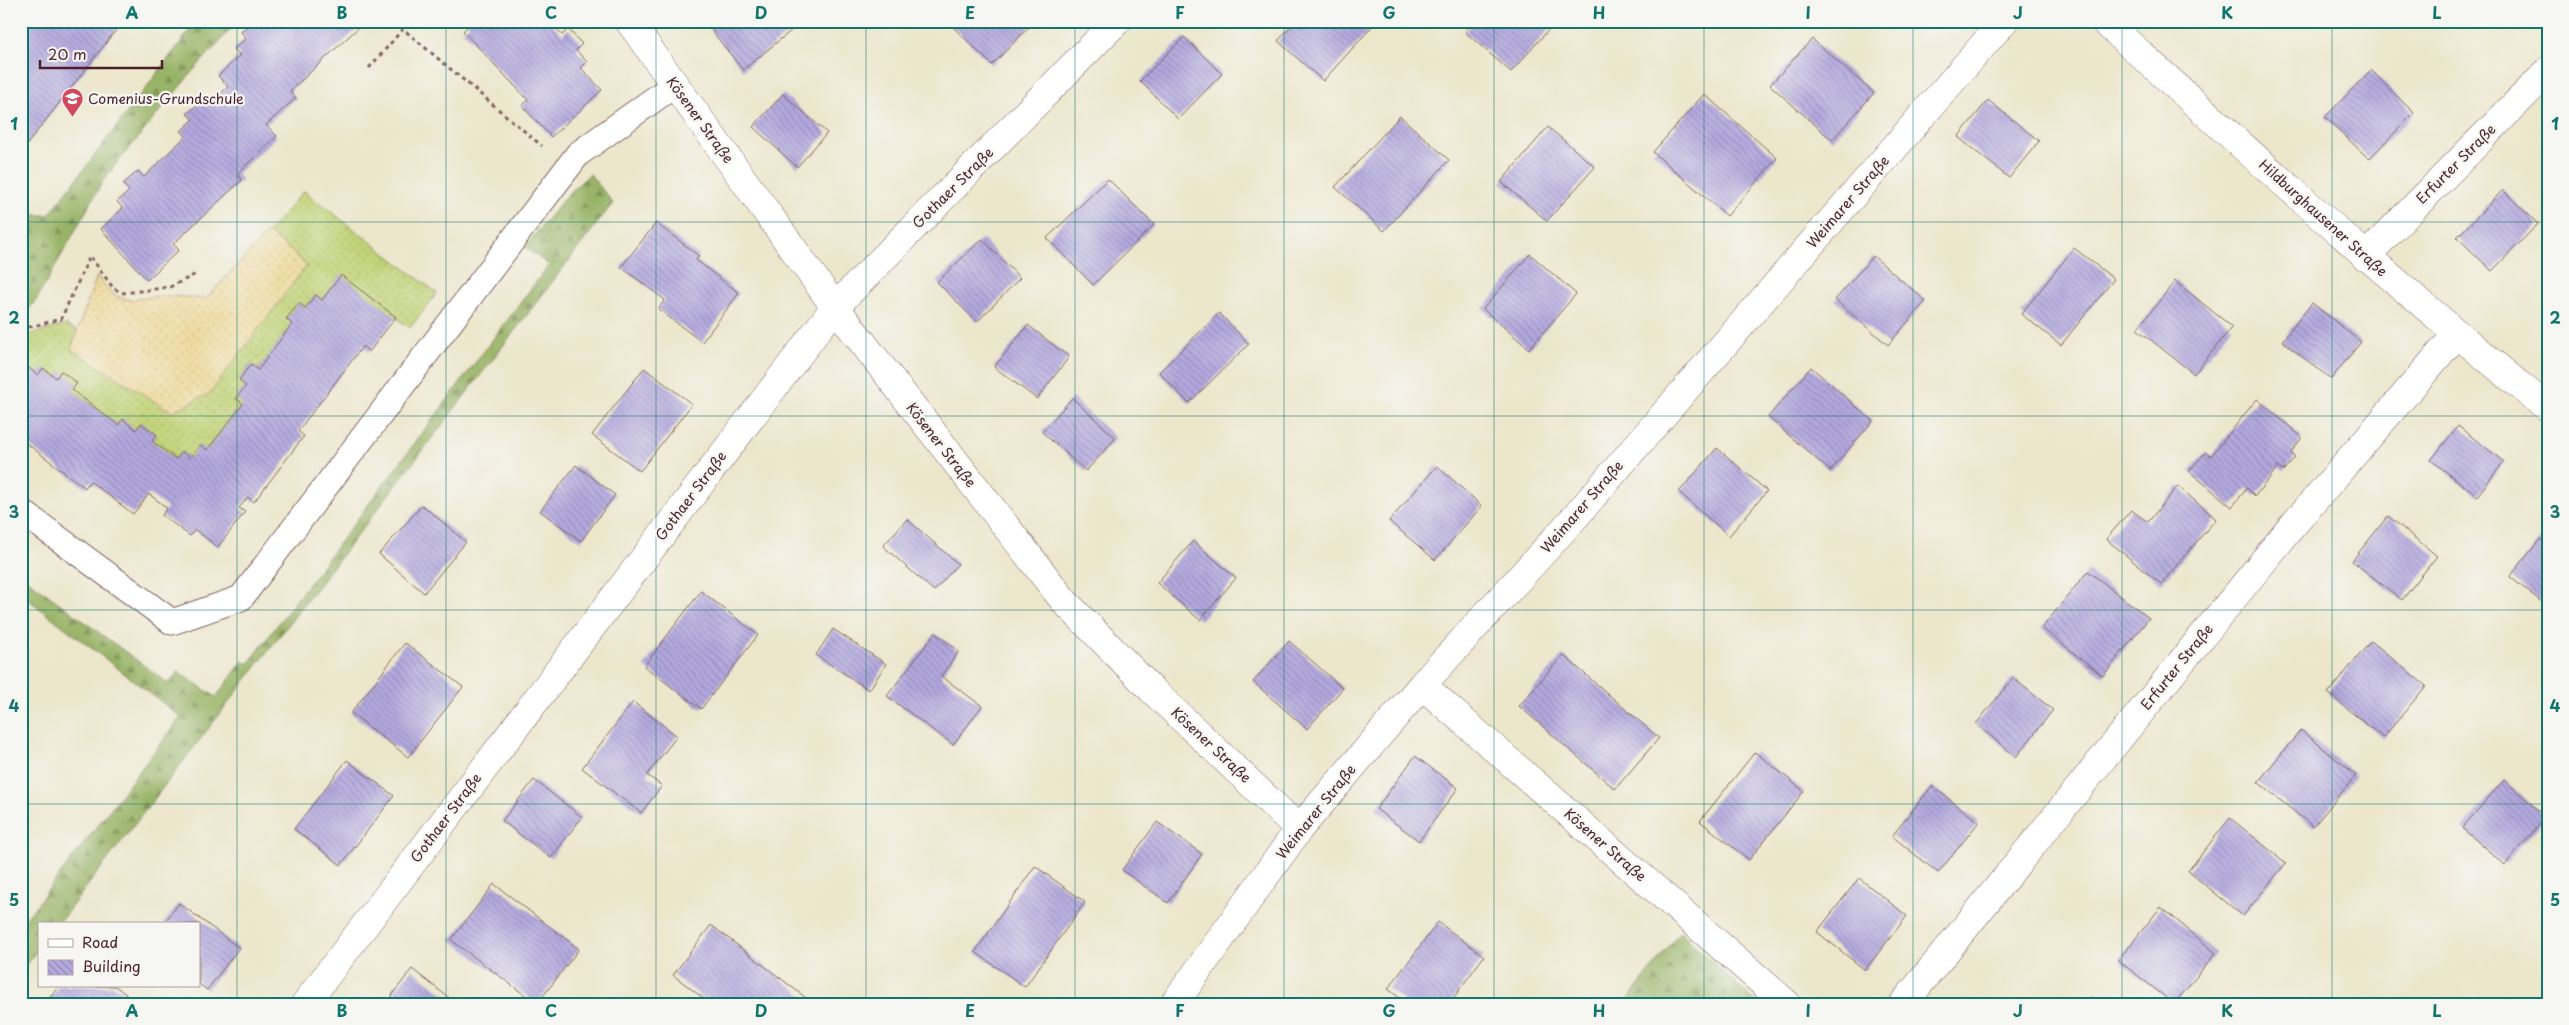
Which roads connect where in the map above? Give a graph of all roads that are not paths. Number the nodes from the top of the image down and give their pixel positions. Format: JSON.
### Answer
{"nodes":[{"id":1,"x":629,"y":21,"type":"edge"},
{"id":2,"x":1117,"y":21,"type":"edge"},
{"id":3,"x":2004,"y":21,"type":"edge"},
{"id":4,"x":2104,"y":21,"type":"edge"},
{"id":5,"x":2548,"y":71,"type":"edge"},
{"id":6,"x":674,"y":85,"type":"junction"},
{"id":7,"x":2365,"y":257,"type":"junction"},
{"id":8,"x":835,"y":307,"type":"junction"},
{"id":9,"x":2456,"y":334,"type":"junction"},
{"id":10,"x":2548,"y":408,"type":"edge"},
{"id":11,"x":21,"y":511,"type":"edge"},
{"id":12,"x":1422,"y":685,"type":"junction"},
{"id":13,"x":1299,"y":829,"type":"junction"},
{"id":14,"x":305,"y":1004,"type":"edge"},
{"id":15,"x":1174,"y":1004,"type":"edge"},
{"id":16,"x":1787,"y":1004,"type":"edge"},
{"id":17,"x":1903,"y":1004,"type":"edge"}],
"edges":[{"from":1,"to":6,"type":"street","name":"Kösener Straße"},
{"from":2,"to":8,"type":"street","name":"Gothaer Straße"},
{"from":3,"to":12,"type":"street","name":"Weimarer Straße"},
{"from":4,"to":7,"type":"street","name":"Hildburghausener Straße"},
{"from":5,"to":7,"type":"street","name":"Erfurter Straße"},
{"from":6,"to":8,"type":"street","name":"Kösener Straße"},
{"from":6,"to":11,"type":"lane"},
{"from":7,"to":9,"type":"street","name":"Hildburghausener Straße"},
{"from":8,"to":13,"type":"street","name":"Kösener Straße"},
{"from":8,"to":14,"type":"street","name":"Gothaer Straße"},
{"from":9,"to":10,"type":"street","name":"Hildburghausener Straße"},
{"from":9,"to":17,"type":"street","name":"Erfurter Straße"},
{"from":12,"to":13,"type":"street","name":"Weimarer Straße"},
{"from":12,"to":16,"type":"street","name":"Kösener Straße"},
{"from":13,"to":15,"type":"street","name":"Weimarer Straße"}]}
